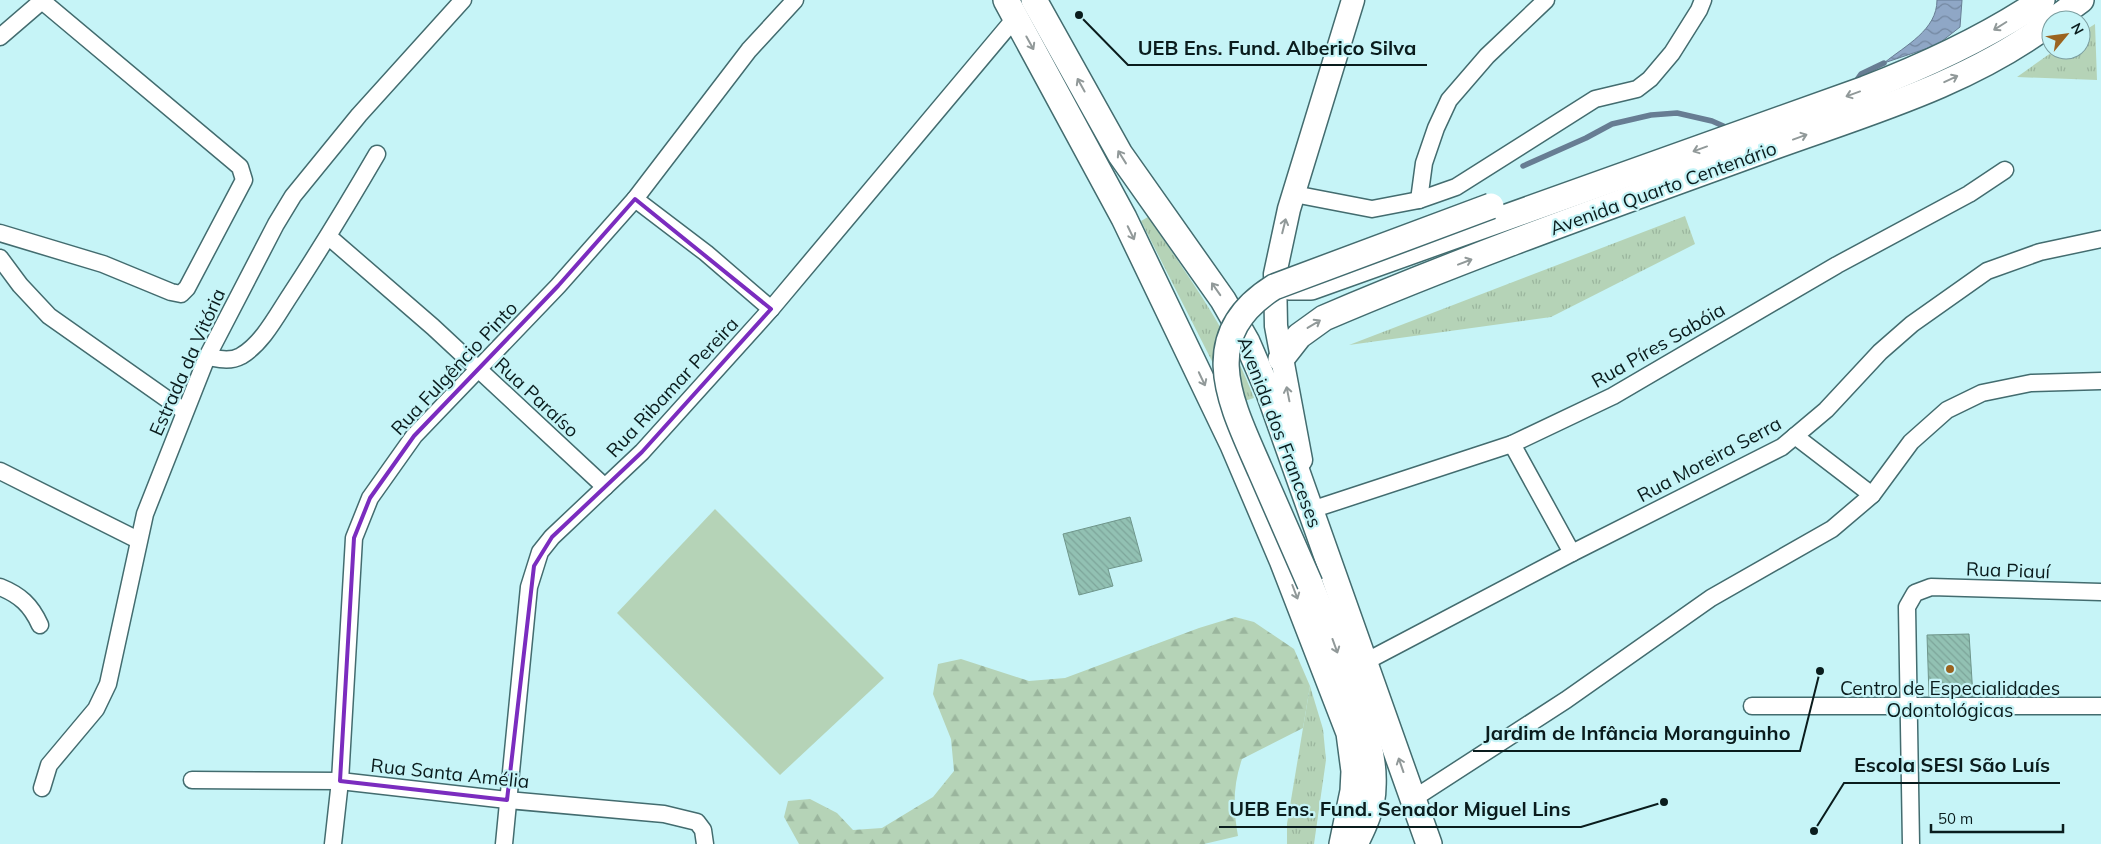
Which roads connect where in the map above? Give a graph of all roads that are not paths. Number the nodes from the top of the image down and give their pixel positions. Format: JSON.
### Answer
{"nodes":[{"id":1,"x":42,"y":0,"type":"edge"},
{"id":2,"x":463,"y":0,"type":"edge"},
{"id":3,"x":795,"y":0,"type":"edge"},
{"id":4,"x":1034,"y":0,"type":"edge"},
{"id":5,"x":1353,"y":0,"type":"edge"},
{"id":6,"x":1546,"y":0,"type":"edge"},
{"id":7,"x":1703,"y":0,"type":"edge"},
{"id":8,"x":2042,"y":0,"type":"edge"},
{"id":9,"x":2080,"y":0,"type":"edge"},
{"id":10,"x":1011,"y":8,"type":"edge"},
{"id":11,"x":2067,"y":10,"type":"edge"},
{"id":12,"x":2041,"y":29,"type":"edge"},
{"id":13,"x":0,"y":37,"type":"edge"},
{"id":14,"x":377,"y":154,"type":"dead end"},
{"id":15,"x":2004,"y":170,"type":"dead end"},
{"id":16,"x":1619,"y":191,"type":"junction"},
{"id":17,"x":1294,"y":194,"type":"junction"},
{"id":18,"x":634,"y":199,"type":"junction"},
{"id":19,"x":1418,"y":200,"type":"junction"},
{"id":20,"x":0,"y":233,"type":"edge"},
{"id":21,"x":328,"y":237,"type":"junction"},
{"id":22,"x":2101,"y":239,"type":"edge"},
{"id":23,"x":0,"y":258,"type":"edge"},
{"id":24,"x":1275,"y":274,"type":"junction"},
{"id":25,"x":771,"y":309,"type":"junction"},
{"id":26,"x":207,"y":357,"type":"junction"},
{"id":27,"x":1281,"y":359,"type":"junction"},
{"id":28,"x":478,"y":370,"type":"junction"},
{"id":29,"x":2101,"y":381,"type":"edge"},
{"id":30,"x":184,"y":411,"type":"junction"},
{"id":31,"x":1795,"y":436,"type":"junction"},
{"id":32,"x":1512,"y":444,"type":"junction"},
{"id":33,"x":0,"y":471,"type":"edge"},
{"id":34,"x":605,"y":487,"type":"junction"},
{"id":35,"x":1872,"y":495,"type":"junction"},
{"id":36,"x":1311,"y":510,"type":"junction"},
{"id":37,"x":138,"y":540,"type":"junction"},
{"id":38,"x":1572,"y":553,"type":"junction"},
{"id":39,"x":0,"y":587,"type":"edge"},
{"id":40,"x":2101,"y":592,"type":"edge"},
{"id":41,"x":40,"y":625,"type":"dead end"},
{"id":42,"x":1365,"y":662,"type":"junction"},
{"id":43,"x":1752,"y":706,"type":"dead end"},
{"id":44,"x":1909,"y":706,"type":"junction"},
{"id":45,"x":2101,"y":706,"type":"edge"},
{"id":46,"x":192,"y":780,"type":"dead end"},
{"id":47,"x":340,"y":781,"type":"junction"},
{"id":48,"x":42,"y":788,"type":"dead end"},
{"id":49,"x":1413,"y":799,"type":"junction"},
{"id":50,"x":507,"y":800,"type":"junction"},
{"id":51,"x":333,"y":844,"type":"edge"},
{"id":52,"x":504,"y":844,"type":"edge"},
{"id":53,"x":705,"y":844,"type":"edge"},
{"id":54,"x":1342,"y":844,"type":"edge"},
{"id":55,"x":1355,"y":844,"type":"edge"},
{"id":56,"x":1429,"y":844,"type":"edge"},
{"id":57,"x":1911,"y":844,"type":"edge"}],
"edges":[{"from":1,"to":13,"type":"street"},
{"from":1,"to":20,"type":"street"},
{"from":2,"to":26,"type":"street","name":"Estrada da Vitória"},
{"from":3,"to":18,"type":"street","name":"Rua Fulgêncio Pinto"},
{"from":36,"to":4,"type":"main road","name":"Avenida dos Franceses","one_way":true},
{"from":5,"to":17,"type":"main road"},
{"from":6,"to":19,"type":"street"},
{"from":7,"to":19,"type":"street"},
{"from":8,"to":16,"type":"main road","name":"Avenida Quarto Centenário","one_way":true},
{"from":9,"to":11,"type":"main road"},
{"from":10,"to":25,"type":"street","name":"Rua Ribamar Pereira"},
{"from":10,"to":54,"type":"main road","one_way":true},
{"from":16,"to":12,"type":"main road","name":"Avenida Quarto Centenário","one_way":true},
{"from":14,"to":21,"type":"street"},
{"from":15,"to":32,"type":"street","name":"Rua Píres Sabóia"},
{"from":16,"to":24,"type":"main road","name":"Avenida Quarto Centenário"},
{"from":27,"to":16,"type":"main road","name":"Avenida Quarto Centenário","one_way":true},
{"from":16,"to":55,"type":"main road","one_way":true,"bridge":true},
{"from":17,"to":19,"type":"street"},
{"from":24,"to":17,"type":"main road","one_way":true},
{"from":18,"to":25,"type":"street"},
{"from":18,"to":28,"type":"street","name":"Rua Fulgêncio Pinto"},
{"from":21,"to":26,"type":"street"},
{"from":21,"to":28,"type":"street","name":"Rua Paraíso"},
{"from":22,"to":31,"type":"street","name":"Rua Moreira Serra"},
{"from":23,"to":30,"type":"street"},
{"from":24,"to":27,"type":"main road"},
{"from":25,"to":34,"type":"street","name":"Rua Ribamar Pereira"},
{"from":26,"to":30,"type":"street","name":"Estrada da Vitória"},
{"from":36,"to":27,"type":"main road","one_way":true},
{"from":28,"to":34,"type":"street","name":"Rua Paraíso"},
{"from":28,"to":47,"type":"street","name":"Rua Fulgêncio Pinto"},
{"from":29,"to":35,"type":"street"},
{"from":30,"to":37,"type":"street","name":"Estrada da Vitória"},
{"from":31,"to":35,"type":"street"},
{"from":31,"to":38,"type":"street","name":"Rua Moreira Serra"},
{"from":32,"to":36,"type":"street","name":"Rua Píres Sabóia"},
{"from":32,"to":38,"type":"street"},
{"from":33,"to":37,"type":"street"},
{"from":34,"to":50,"type":"street","name":"Rua Ribamar Pereira"},
{"from":35,"to":49,"type":"street"},
{"from":36,"to":42,"type":"main road","name":"Avenida dos Franceses"},
{"from":37,"to":48,"type":"street","name":"Estrada da Vitória"},
{"from":38,"to":42,"type":"street","name":"Rua Moreira Serra"},
{"from":39,"to":41,"type":"street"},
{"from":40,"to":44,"type":"street","name":"Rua Piauí"},
{"from":49,"to":42,"type":"main road","name":"Avenida dos Franceses","one_way":true},
{"from":43,"to":44,"type":"street"},
{"from":44,"to":45,"type":"street"},
{"from":44,"to":57,"type":"street"},
{"from":46,"to":47,"type":"street","name":"Rua Santa Amélia"},
{"from":47,"to":50,"type":"street","name":"Rua Santa Amélia"},
{"from":47,"to":51,"type":"street","name":"Rua Fulgêncio Pinto"},
{"from":49,"to":56,"type":"main road","name":"Avenida dos Franceses"},
{"from":50,"to":52,"type":"street","name":"Rua Ribamar Pereira"},
{"from":50,"to":53,"type":"street","name":"Rua Santa Amélia"}]}
